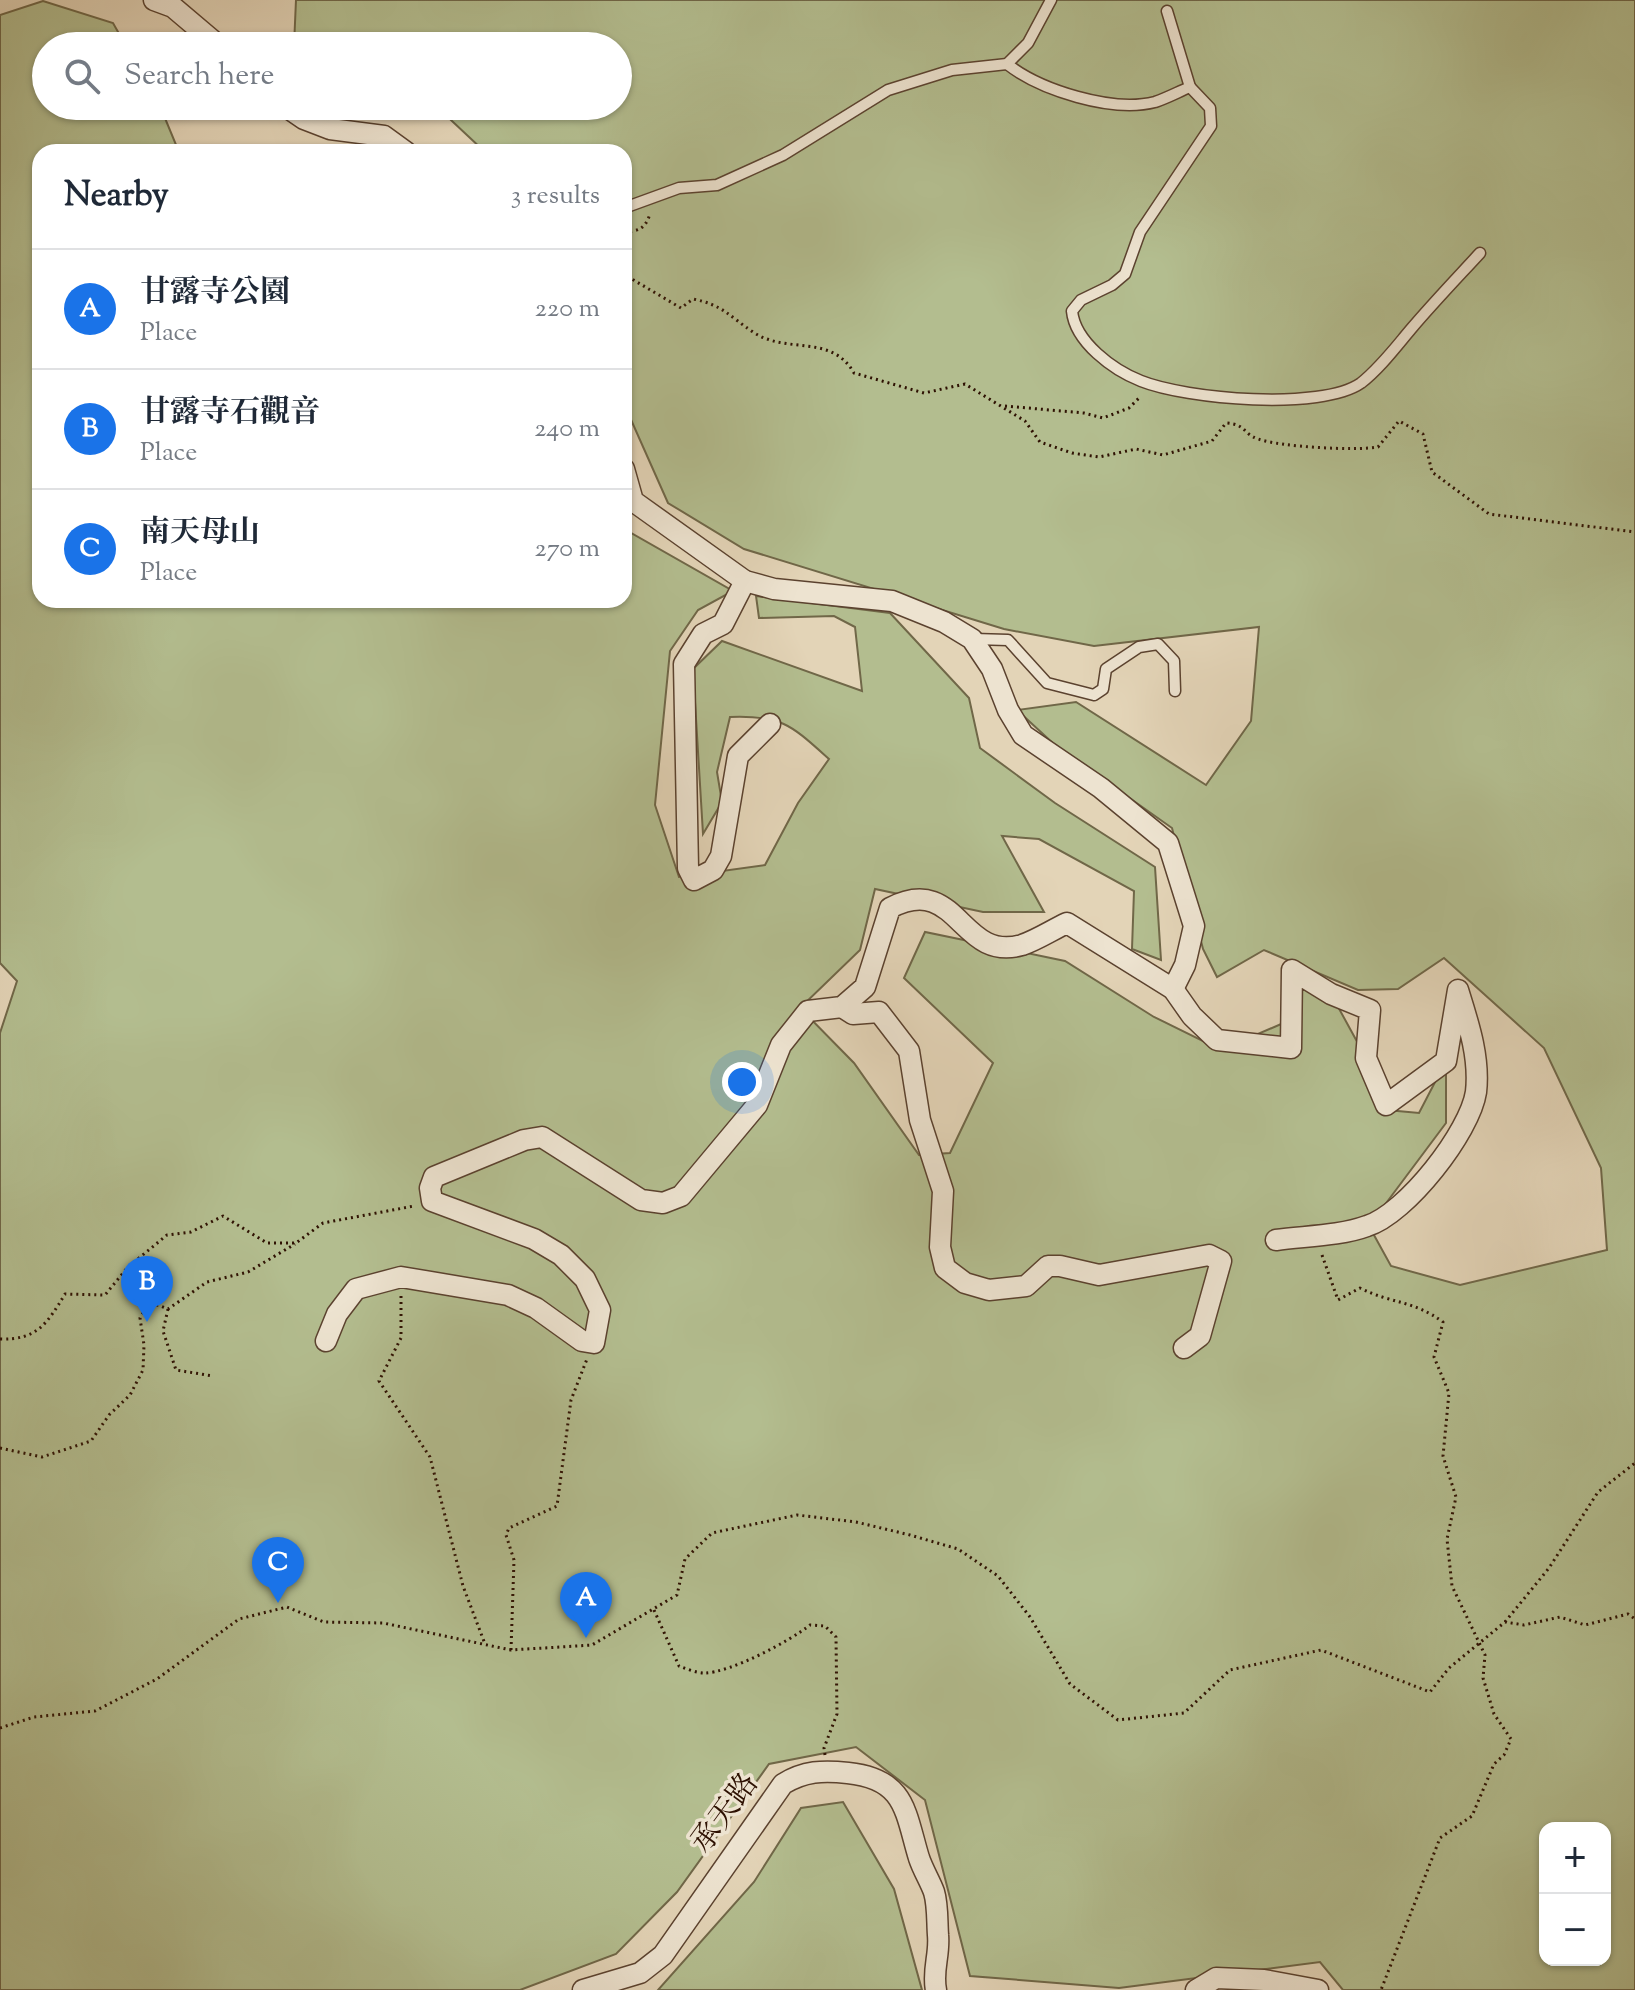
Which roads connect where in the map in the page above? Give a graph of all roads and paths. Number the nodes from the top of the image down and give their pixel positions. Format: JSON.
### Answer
{"nodes":[{"id":1,"x":154,"y":0,"type":"edge"},
{"id":2,"x":1051,"y":0,"type":"edge"},
{"id":3,"x":1167,"y":11,"type":"dead end"},
{"id":4,"x":202,"y":32,"type":"edge"},
{"id":5,"x":1007,"y":64,"type":"junction"},
{"id":6,"x":1190,"y":87,"type":"junction"},
{"id":7,"x":307,"y":120,"type":"edge"},
{"id":8,"x":395,"y":144,"type":"edge"},
{"id":9,"x":655,"y":199,"type":"junction"},
{"id":10,"x":632,"y":206,"type":"edge"},
{"id":11,"x":632,"y":231,"type":"edge"},
{"id":12,"x":1480,"y":253,"type":"dead end"},
{"id":13,"x":632,"y":279,"type":"edge"},
{"id":14,"x":1153,"y":385,"type":"junction"},
{"id":15,"x":1000,"y":406,"type":"junction"},
{"id":16,"x":632,"y":497,"type":"edge"},
{"id":17,"x":1635,"y":532,"type":"edge"},
{"id":18,"x":745,"y":581,"type":"junction"},
{"id":19,"x":972,"y":639,"type":"junction"},
{"id":20,"x":1175,"y":691,"type":"dead end"},
{"id":21,"x":770,"y":724,"type":"dead end"},
{"id":22,"x":1173,"y":989,"type":"junction"},
{"id":23,"x":842,"y":1007,"type":"junction"},
{"id":24,"x":446,"y":1209,"type":"junction"},
{"id":25,"x":1312,"y":1235,"type":"junction"},
{"id":26,"x":1276,"y":1240,"type":"dead end"},
{"id":27,"x":296,"y":1243,"type":"junction"},
{"id":28,"x":401,"y":1277,"type":"junction"},
{"id":29,"x":168,"y":1309,"type":"junction"},
{"id":30,"x":0,"y":1339,"type":"edge"},
{"id":31,"x":326,"y":1341,"type":"dead end"},
{"id":32,"x":594,"y":1343,"type":"junction"},
{"id":33,"x":1184,"y":1348,"type":"dead end"},
{"id":34,"x":213,"y":1376,"type":"dead end"},
{"id":35,"x":0,"y":1448,"type":"edge"},
{"id":36,"x":1635,"y":1463,"type":"edge"},
{"id":37,"x":653,"y":1610,"type":"junction"},
{"id":38,"x":1635,"y":1619,"type":"edge"},
{"id":39,"x":1505,"y":1622,"type":"junction"},
{"id":40,"x":485,"y":1645,"type":"junction"},
{"id":41,"x":1479,"y":1645,"type":"junction"},
{"id":42,"x":511,"y":1650,"type":"junction"},
{"id":43,"x":0,"y":1728,"type":"edge"},
{"id":44,"x":828,"y":1771,"type":"junction"},
{"id":45,"x":583,"y":1990,"type":"edge"},
{"id":46,"x":936,"y":1990,"type":"edge"},
{"id":47,"x":1196,"y":1990,"type":"edge"},
{"id":48,"x":1318,"y":1990,"type":"edge"},
{"id":49,"x":1381,"y":1990,"type":"edge"}],
"edges":[{"from":1,"to":4,"type":"street"},
{"from":2,"to":5,"type":"lane"},
{"from":3,"to":6,"type":"lane"},
{"from":5,"to":6,"type":"lane"},
{"from":5,"to":9,"type":"lane"},
{"from":6,"to":14,"type":"lane"},
{"from":7,"to":8,"type":"street"},
{"from":9,"to":10,"type":"lane"},
{"from":9,"to":11,"type":"path"},
{"from":12,"to":14,"type":"lane"},
{"from":13,"to":15,"type":"path"},
{"from":14,"to":15,"type":"path"},
{"from":15,"to":17,"type":"path"},
{"from":16,"to":18,"type":"street"},
{"from":18,"to":19,"type":"street"},
{"from":18,"to":21,"type":"street"},
{"from":19,"to":20,"type":"lane"},
{"from":19,"to":22,"type":"street"},
{"from":22,"to":23,"type":"street"},
{"from":22,"to":25,"type":"street"},
{"from":23,"to":24,"type":"street"},
{"from":23,"to":33,"type":"street"},
{"from":24,"to":27,"type":"path"},
{"from":24,"to":32,"type":"street"},
{"from":25,"to":26,"type":"street"},
{"from":25,"to":41,"type":"path"},
{"from":27,"to":29,"type":"path"},
{"from":27,"to":30,"type":"path"},
{"from":28,"to":31,"type":"street"},
{"from":28,"to":32,"type":"street"},
{"from":28,"to":40,"type":"path"},
{"from":29,"to":34,"type":"path"},
{"from":29,"to":35,"type":"path"},
{"from":32,"to":42,"type":"path"},
{"from":36,"to":39,"type":"path"},
{"from":37,"to":41,"type":"path"},
{"from":37,"to":42,"type":"path"},
{"from":37,"to":44,"type":"path"},
{"from":38,"to":39,"type":"path"},
{"from":39,"to":41,"type":"path"},
{"from":40,"to":42,"type":"path"},
{"from":40,"to":43,"type":"path"},
{"from":41,"to":49,"type":"path"},
{"from":44,"to":45,"type":"street","name":"承天路"},
{"from":44,"to":46,"type":"street","name":"承天路"},
{"from":47,"to":48,"type":"street"}]}
